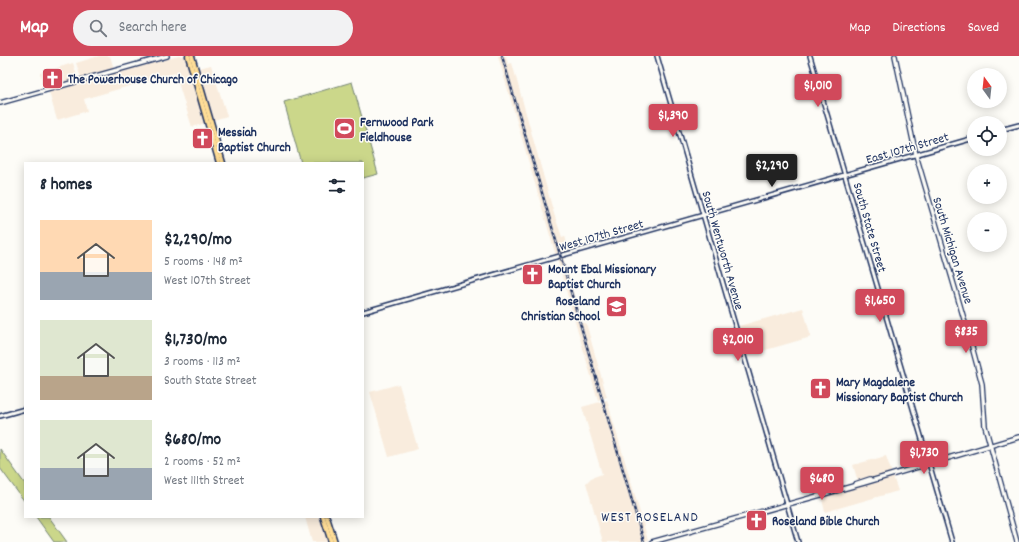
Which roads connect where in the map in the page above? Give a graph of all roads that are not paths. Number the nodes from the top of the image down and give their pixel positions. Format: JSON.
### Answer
{"nodes":[{"id":1,"x":166,"y":56,"type":"edge"},
{"id":2,"x":188,"y":56,"type":"edge"},
{"id":3,"x":192,"y":56,"type":"edge"},
{"id":4,"x":657,"y":56,"type":"edge"},
{"id":5,"x":810,"y":56,"type":"edge"},
{"id":6,"x":895,"y":56,"type":"edge"},
{"id":7,"x":0,"y":103,"type":"edge"},
{"id":8,"x":1019,"y":125,"type":"edge"},
{"id":9,"x":1007,"y":128,"type":"edge"},
{"id":10,"x":967,"y":140,"type":"edge"},
{"id":11,"x":916,"y":155,"type":"junction"},
{"id":12,"x":219,"y":162,"type":"edge"},
{"id":13,"x":223,"y":162,"type":"edge"},
{"id":14,"x":845,"y":175,"type":"junction"},
{"id":15,"x":703,"y":216,"type":"junction"},
{"id":16,"x":364,"y":312,"type":"edge"},
{"id":17,"x":24,"y":409,"type":"edge"},
{"id":18,"x":0,"y":416,"type":"edge"},
{"id":19,"x":1019,"y":437,"type":"edge"},
{"id":20,"x":990,"y":445,"type":"junction"},
{"id":21,"x":929,"y":463,"type":"junction"},
{"id":22,"x":786,"y":504,"type":"junction"},
{"id":23,"x":323,"y":518,"type":"edge"},
{"id":24,"x":327,"y":518,"type":"edge"},
{"id":25,"x":331,"y":542,"type":"edge"},
{"id":26,"x":335,"y":542,"type":"edge"},
{"id":27,"x":652,"y":542,"type":"edge"},
{"id":28,"x":798,"y":542,"type":"edge"},
{"id":29,"x":952,"y":542,"type":"edge"},
{"id":30,"x":1017,"y":542,"type":"edge"}],
"edges":[{"from":1,"to":7,"type":"main road"},
{"from":2,"to":12,"type":"main road"},
{"from":3,"to":13,"type":"main road"},
{"from":4,"to":15,"type":"street","name":"South Wentworth Avenue"},
{"from":5,"to":14,"type":"street","name":"South State Street"},
{"from":6,"to":11,"type":"main road","name":"South Michigan Avenue"},
{"from":8,"to":9,"type":"street"},
{"from":10,"to":11,"type":"street","name":"East 107th Street"},
{"from":11,"to":14,"type":"street","name":"East 107th Street"},
{"from":11,"to":20,"type":"main road","name":"South Michigan Avenue"},
{"from":14,"to":15,"type":"street","name":"West 107th Street"},
{"from":14,"to":21,"type":"street","name":"South State Street"},
{"from":15,"to":16,"type":"street","name":"West 107th Street"},
{"from":15,"to":22,"type":"street","name":"South Wentworth Avenue"},
{"from":17,"to":18,"type":"street"},
{"from":19,"to":20,"type":"main road"},
{"from":20,"to":21,"type":"main road"},
{"from":20,"to":30,"type":"main road","name":"South Michigan Avenue"},
{"from":21,"to":22,"type":"main road"},
{"from":21,"to":29,"type":"street","name":"South State Street"},
{"from":22,"to":27,"type":"main road"},
{"from":22,"to":28,"type":"street","name":"South Wentworth Avenue"},
{"from":23,"to":25,"type":"main road"},
{"from":24,"to":26,"type":"main road"}]}
